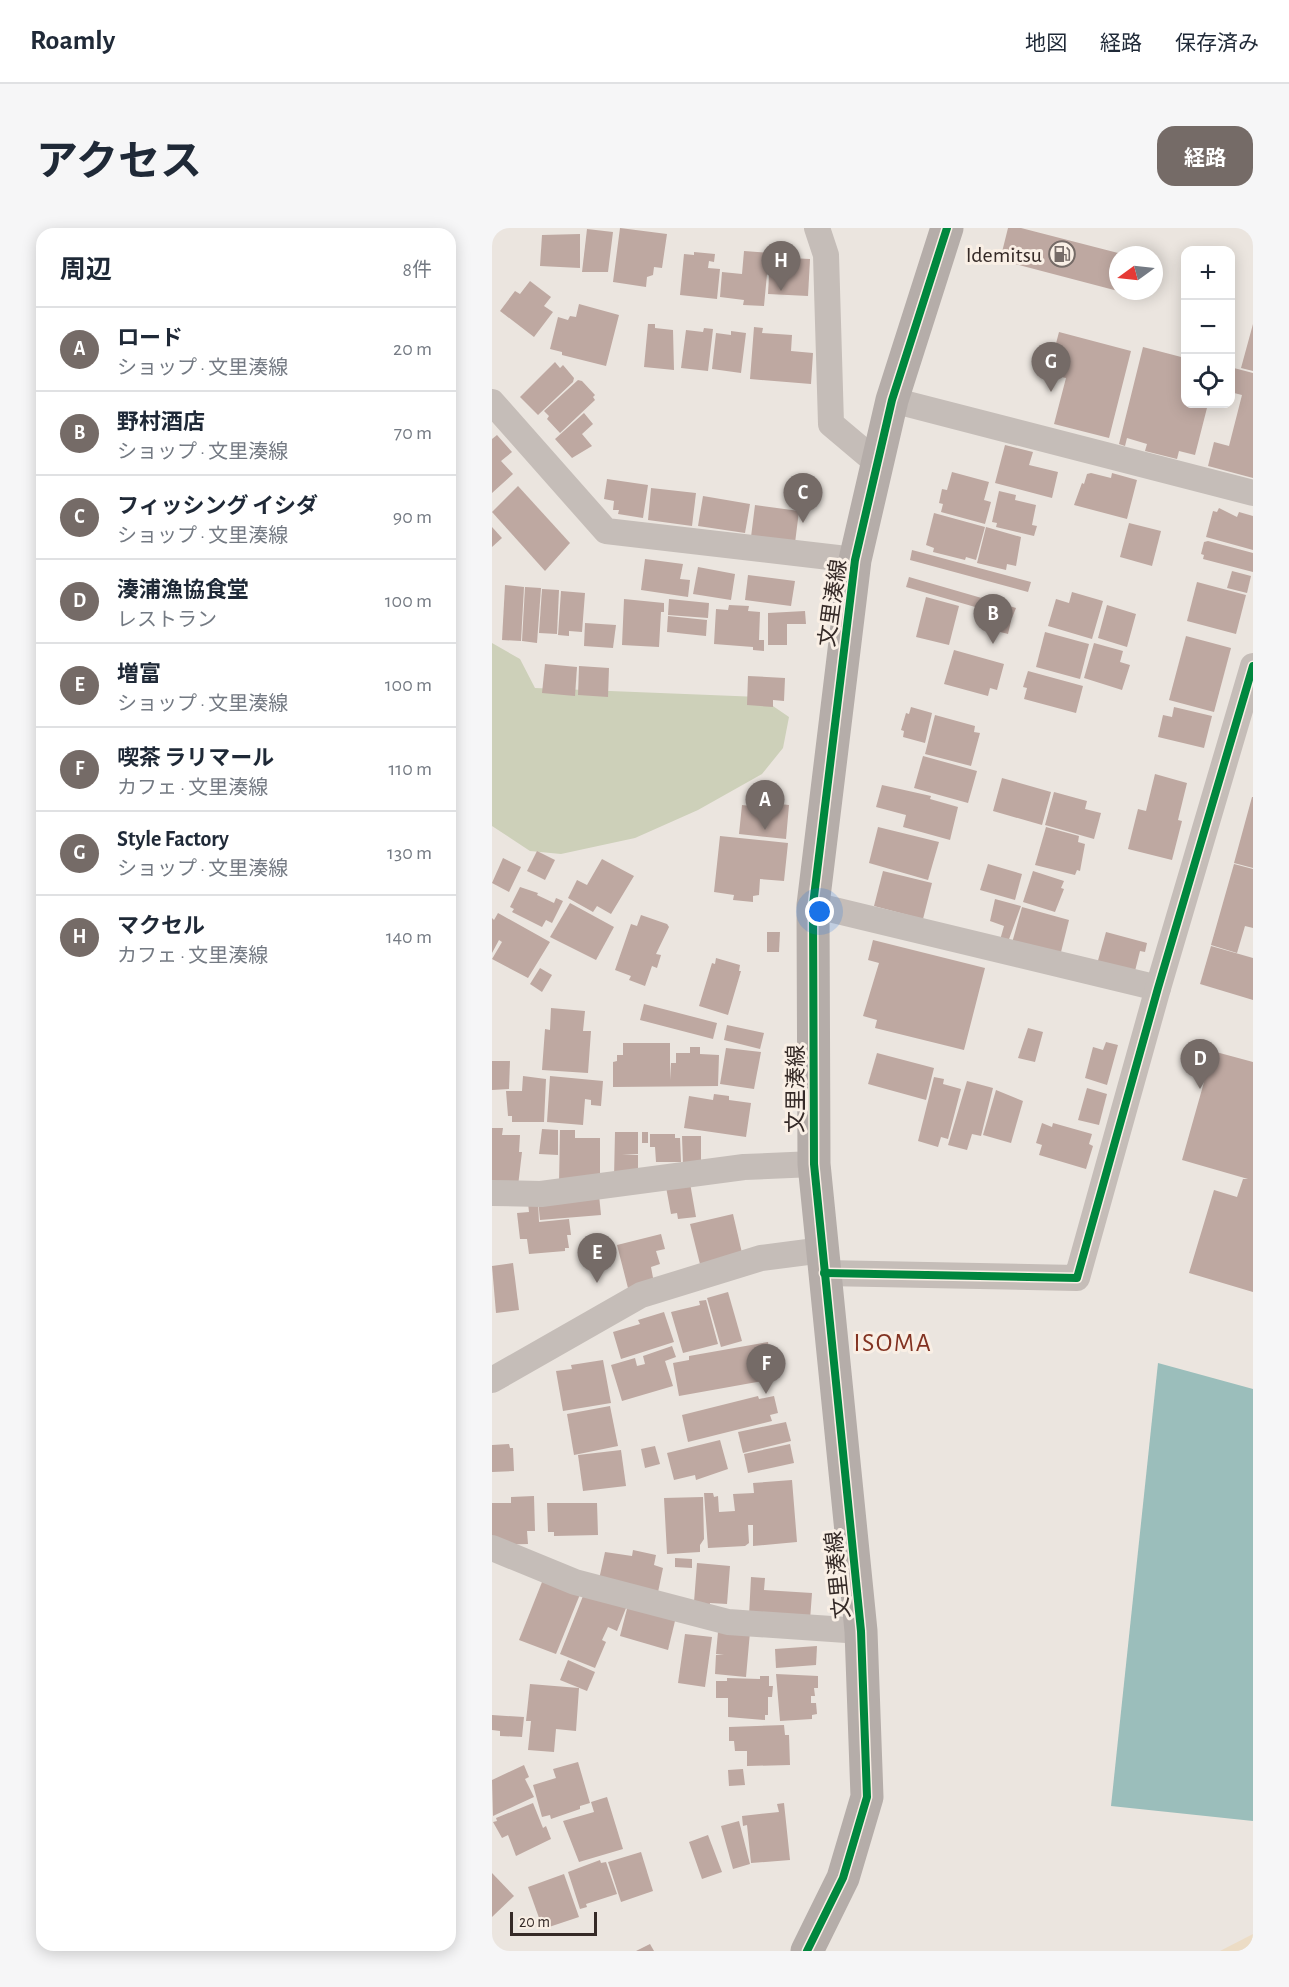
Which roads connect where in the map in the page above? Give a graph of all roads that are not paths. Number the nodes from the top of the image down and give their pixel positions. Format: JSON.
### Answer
{"nodes":[{"id":1,"x":817,"y":228,"type":"edge"},
{"id":2,"x":947,"y":228,"type":"edge"},
{"id":3,"x":892,"y":400,"type":"junction"},
{"id":4,"x":492,"y":402,"type":"edge"},
{"id":5,"x":876,"y":462,"type":"junction"},
{"id":6,"x":1253,"y":493,"type":"edge"},
{"id":7,"x":855,"y":560,"type":"junction"},
{"id":8,"x":1253,"y":666,"type":"edge"},
{"id":9,"x":813,"y":905,"type":"junction"},
{"id":10,"x":1158,"y":988,"type":"junction"},
{"id":11,"x":814,"y":1164,"type":"junction"},
{"id":12,"x":492,"y":1193,"type":"edge"},
{"id":13,"x":823,"y":1262,"type":"junction"},
{"id":14,"x":492,"y":1380,"type":"edge"},
{"id":15,"x":492,"y":1548,"type":"edge"},
{"id":16,"x":861,"y":1631,"type":"junction"},
{"id":17,"x":807,"y":1951,"type":"edge"}],
"edges":[{"from":1,"to":5,"type":"street"},
{"from":2,"to":3,"type":"main road","name":"文里湊線"},
{"from":3,"to":5,"type":"main road","name":"文里湊線"},
{"from":3,"to":6,"type":"street"},
{"from":4,"to":7,"type":"street"},
{"from":5,"to":7,"type":"main road","name":"文里湊線"},
{"from":7,"to":9,"type":"main road","name":"文里湊線"},
{"from":8,"to":10,"type":"street"},
{"from":9,"to":10,"type":"street"},
{"from":9,"to":11,"type":"main road","name":"文里湊線"},
{"from":10,"to":13,"type":"street"},
{"from":11,"to":12,"type":"street"},
{"from":11,"to":13,"type":"main road","name":"文里湊線"},
{"from":13,"to":14,"type":"street"},
{"from":13,"to":16,"type":"main road","name":"文里湊線"},
{"from":15,"to":16,"type":"street"},
{"from":16,"to":17,"type":"main road","name":"文里湊線"}]}
